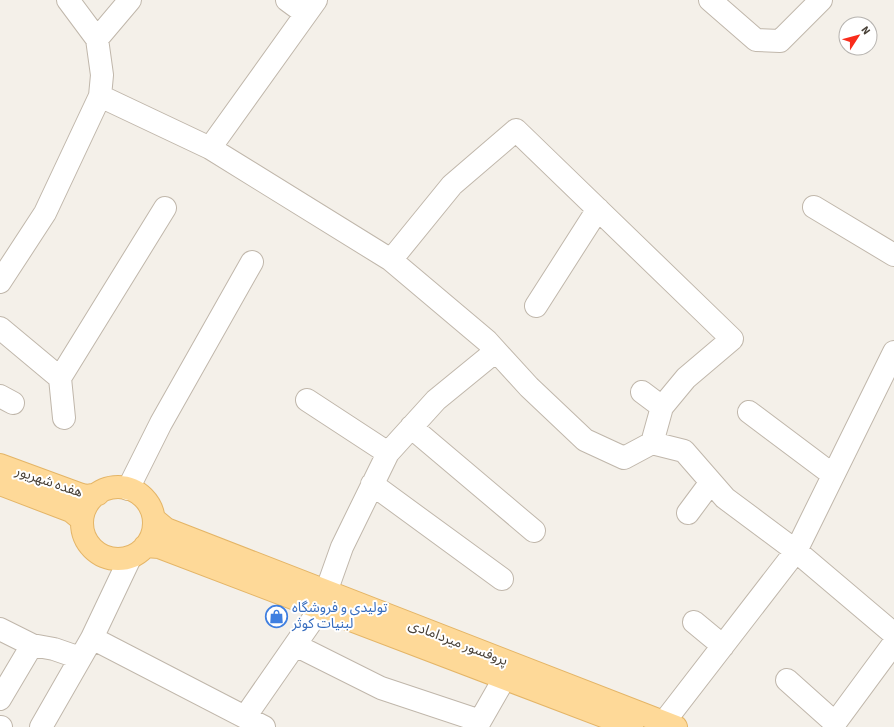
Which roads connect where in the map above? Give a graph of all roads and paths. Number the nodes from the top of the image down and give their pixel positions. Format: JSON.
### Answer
{"nodes":[{"id":1,"x":68,"y":0,"type":"edge"},
{"id":2,"x":130,"y":0,"type":"edge"},
{"id":3,"x":287,"y":0,"type":"edge"},
{"id":4,"x":710,"y":0,"type":"edge"},
{"id":5,"x":818,"y":1,"type":"edge"},
{"id":6,"x":311,"y":7,"type":"edge"},
{"id":7,"x":97,"y":39,"type":"junction"},
{"id":8,"x":100,"y":96,"type":"junction"},
{"id":9,"x":210,"y":148,"type":"junction"},
{"id":10,"x":814,"y":207,"type":"dead end"},
{"id":11,"x":165,"y":208,"type":"dead end"},
{"id":12,"x":598,"y":209,"type":"junction"},
{"id":13,"x":894,"y":255,"type":"edge"},
{"id":14,"x":391,"y":260,"type":"junction"},
{"id":15,"x":252,"y":262,"type":"dead end"},
{"id":16,"x":0,"y":282,"type":"edge"},
{"id":17,"x":536,"y":306,"type":"dead end"},
{"id":18,"x":0,"y":328,"type":"edge"},
{"id":19,"x":496,"y":351,"type":"junction"},
{"id":20,"x":894,"y":352,"type":"edge"},
{"id":21,"x":60,"y":378,"type":"junction"},
{"id":22,"x":642,"y":392,"type":"dead end"},
{"id":23,"x":307,"y":400,"type":"dead end"},
{"id":24,"x":662,"y":407,"type":"junction"},
{"id":25,"x":749,"y":412,"type":"dead end"},
{"id":26,"x":64,"y":418,"type":"dead end"},
{"id":27,"x":410,"y":427,"type":"junction"},
{"id":28,"x":652,"y":443,"type":"junction"},
{"id":29,"x":388,"y":453,"type":"junction"},
{"id":30,"x":0,"y":464,"type":"edge"},
{"id":31,"x":833,"y":475,"type":"junction"},
{"id":32,"x":711,"y":482,"type":"junction"},
{"id":33,"x":0,"y":484,"type":"edge"},
{"id":34,"x":372,"y":484,"type":"junction"},
{"id":35,"x":128,"y":489,"type":"junction"},
{"id":36,"x":98,"y":494,"type":"junction"},
{"id":37,"x":688,"y":513,"type":"dead end"},
{"id":38,"x":154,"y":519,"type":"junction"},
{"id":39,"x":82,"y":520,"type":"junction"},
{"id":40,"x":534,"y":531,"type":"dead end"},
{"id":41,"x":796,"y":551,"type":"junction"},
{"id":42,"x":138,"y":552,"type":"junction"},
{"id":43,"x":502,"y":579,"type":"dead end"},
{"id":44,"x":323,"y":600,"type":"junction"},
{"id":45,"x":694,"y":622,"type":"dead end"},
{"id":46,"x":0,"y":629,"type":"edge"},
{"id":47,"x":894,"y":634,"type":"edge"},
{"id":48,"x":92,"y":638,"type":"junction"},
{"id":49,"x":32,"y":644,"type":"junction"},
{"id":50,"x":894,"y":644,"type":"edge"},
{"id":51,"x":295,"y":645,"type":"junction"},
{"id":52,"x":723,"y":646,"type":"junction"},
{"id":53,"x":80,"y":658,"type":"junction"},
{"id":54,"x":504,"y":679,"type":"junction"},
{"id":55,"x":787,"y":680,"type":"dead end"},
{"id":56,"x":0,"y":699,"type":"edge"},
{"id":57,"x":245,"y":717,"type":"junction"},
{"id":58,"x":670,"y":725,"type":"edge"},
{"id":59,"x":41,"y":727,"type":"edge"},
{"id":60,"x":264,"y":727,"type":"edge"},
{"id":61,"x":632,"y":727,"type":"edge"}],
"edges":[{"from":1,"to":7,"type":"street"},
{"from":2,"to":7,"type":"street"},
{"from":3,"to":6,"type":"street"},
{"from":4,"to":5,"type":"street"},
{"from":6,"to":9,"type":"street"},
{"from":7,"to":8,"type":"street"},
{"from":8,"to":9,"type":"street"},
{"from":8,"to":16,"type":"street"},
{"from":9,"to":14,"type":"street"},
{"from":10,"to":13,"type":"street"},
{"from":11,"to":21,"type":"street"},
{"from":12,"to":14,"type":"street"},
{"from":12,"to":17,"type":"street"},
{"from":12,"to":24,"type":"street"},
{"from":14,"to":19,"type":"street"},
{"from":15,"to":35,"type":"street"},
{"from":18,"to":21,"type":"street"},
{"from":19,"to":27,"type":"street"},
{"from":19,"to":28,"type":"street"},
{"from":20,"to":31,"type":"street"},
{"from":21,"to":26,"type":"street"},
{"from":22,"to":24,"type":"street"},
{"from":23,"to":29,"type":"street"},
{"from":24,"to":28,"type":"street"},
{"from":25,"to":31,"type":"street"},
{"from":27,"to":29,"type":"street"},
{"from":27,"to":40,"type":"street"},
{"from":28,"to":32,"type":"street"},
{"from":29,"to":34,"type":"street"},
{"from":30,"to":36,"type":"main road","name":"هفده شهریور"},
{"from":31,"to":41,"type":"street"},
{"from":32,"to":37,"type":"street"},
{"from":32,"to":41,"type":"street"},
{"from":33,"to":39,"type":"main road","name":"هفده شهریور"},
{"from":34,"to":43,"type":"street"},
{"from":34,"to":44,"type":"street"},
{"from":35,"to":36,"type":"main road"},
{"from":35,"to":38,"type":"main road"},
{"from":36,"to":39,"type":"main road"},
{"from":38,"to":42,"type":"main road"},
{"from":38,"to":44,"type":"main road","name":"پروفسور میردامادی"},
{"from":39,"to":42,"type":"main road"},
{"from":41,"to":47,"type":"street"},
{"from":41,"to":52,"type":"street"},
{"from":42,"to":44,"type":"main road","name":"پروفسور میردامادی"},
{"from":42,"to":48,"type":"street"},
{"from":44,"to":51,"type":"street"},
{"from":44,"to":54,"type":"main road","name":"پروفسور میردامادی"},
{"from":44,"to":58,"type":"main road","name":"پروفسور میردامادی"},
{"from":45,"to":52,"type":"street"},
{"from":46,"to":49,"type":"street"},
{"from":48,"to":53,"type":"street"},
{"from":48,"to":57,"type":"street"},
{"from":49,"to":53,"type":"street"},
{"from":49,"to":56,"type":"street"},
{"from":50,"to":55,"type":"street"},
{"from":51,"to":54,"type":"street"},
{"from":51,"to":57,"type":"street"},
{"from":52,"to":58,"type":"street"},
{"from":53,"to":59,"type":"street"},
{"from":54,"to":61,"type":"main road","name":"پروفسور میردامادی"},
{"from":57,"to":60,"type":"street"}]}
